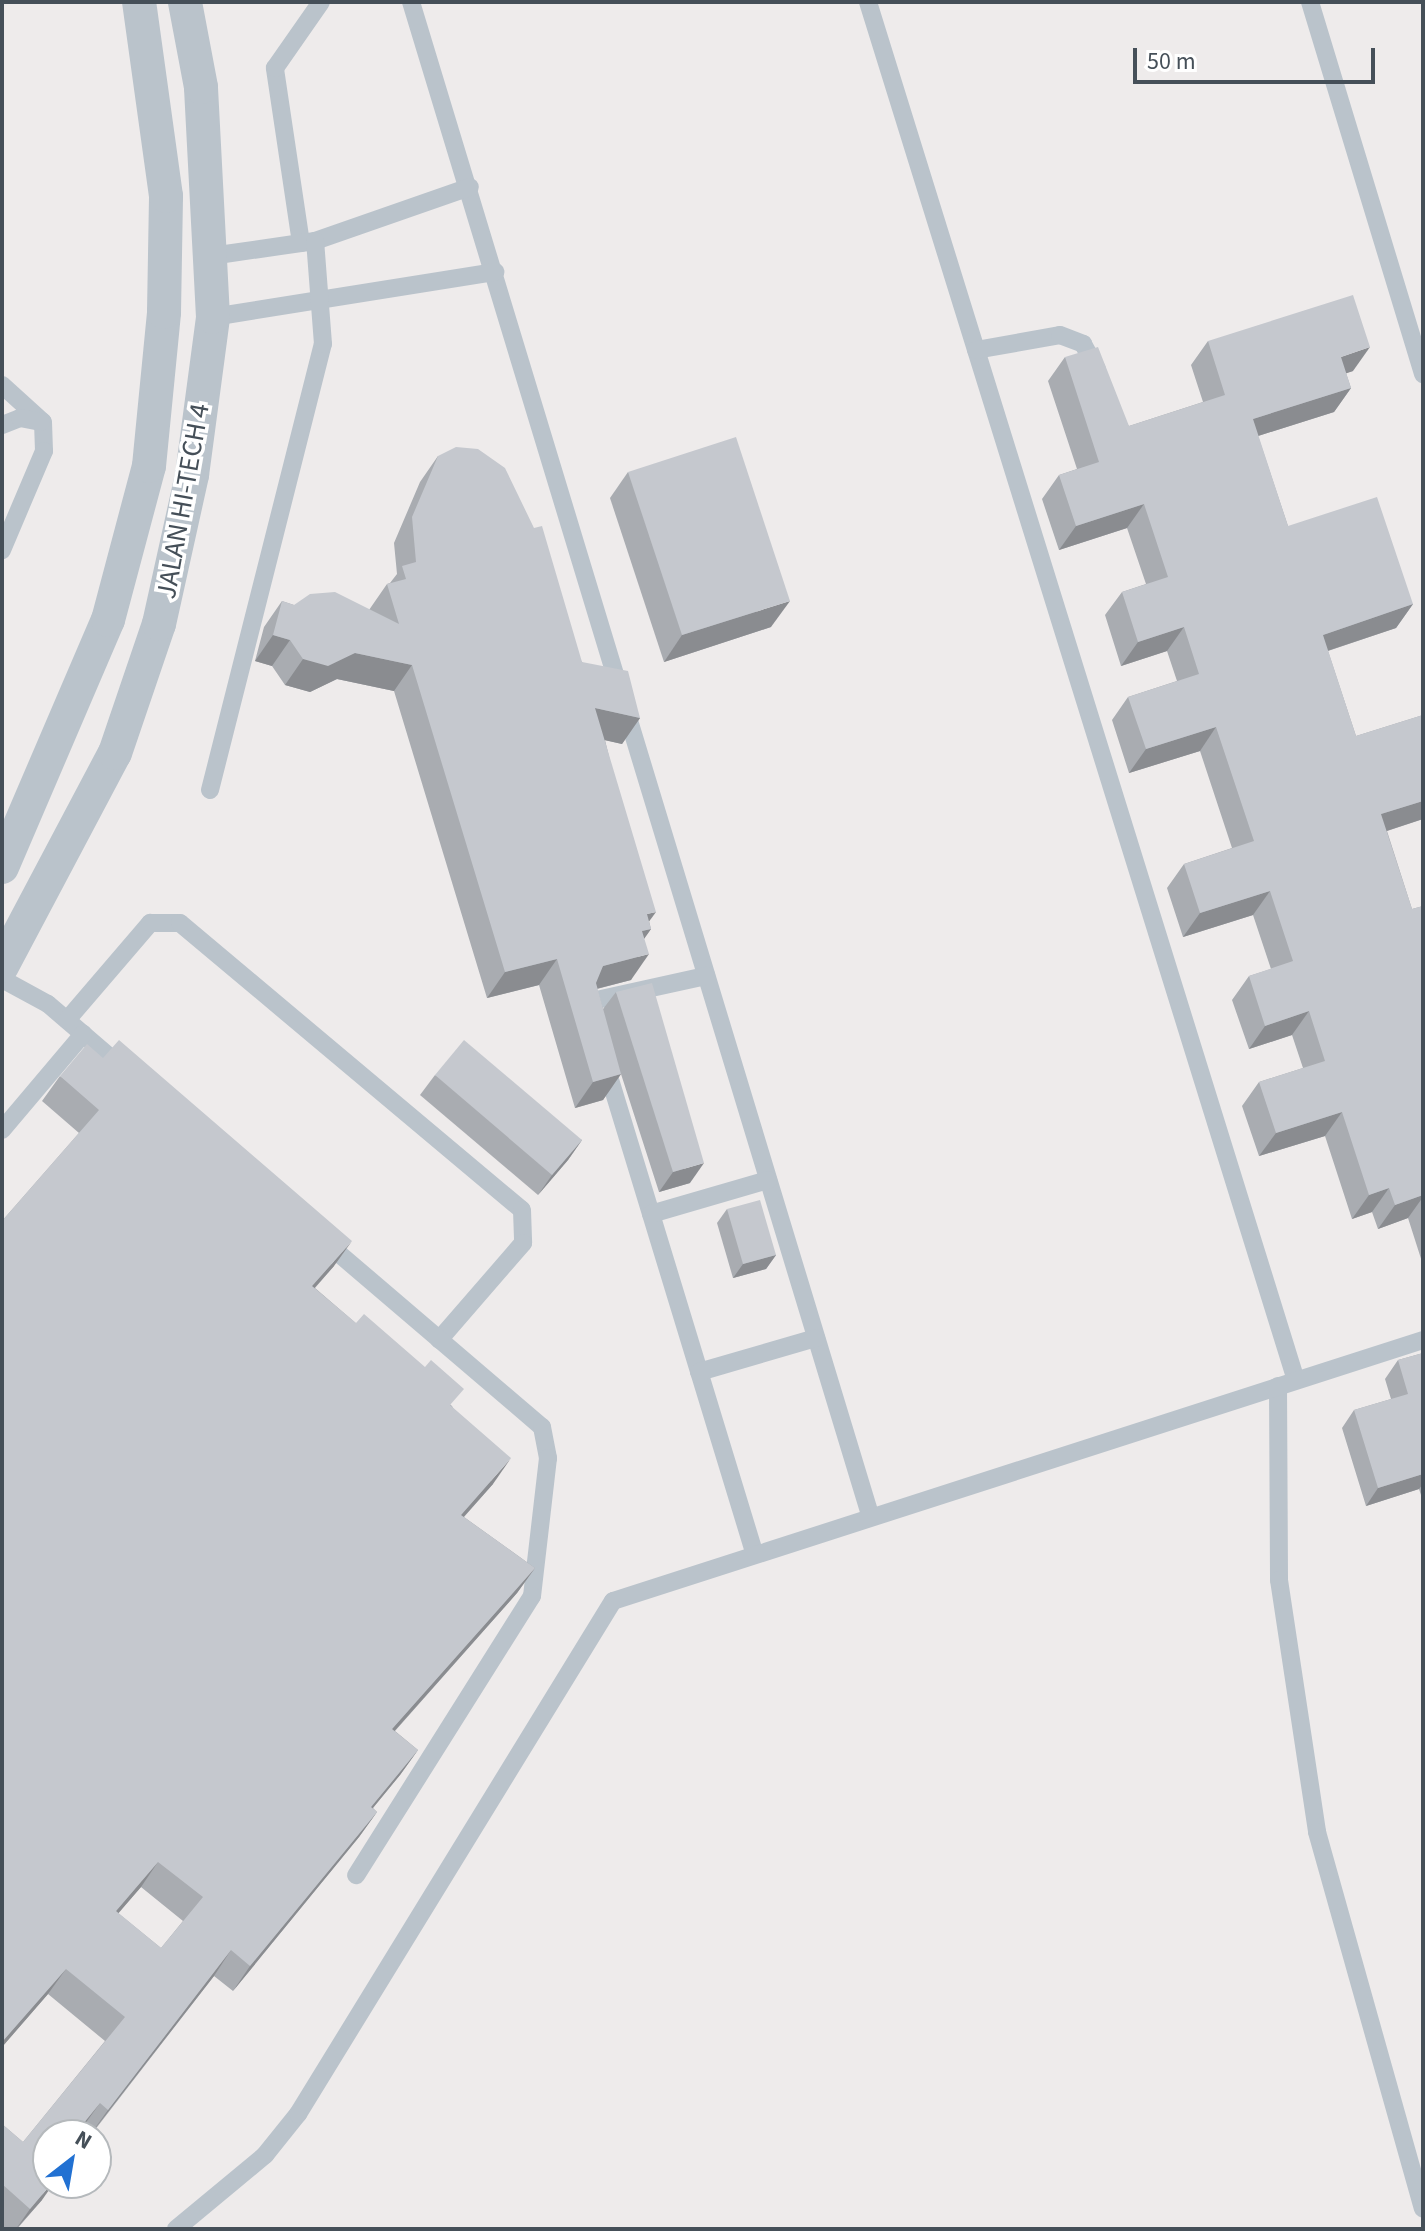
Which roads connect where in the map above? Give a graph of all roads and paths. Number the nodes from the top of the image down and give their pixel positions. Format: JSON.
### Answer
{"nodes":[{"id":1,"x":139,"y":2,"type":"edge"},
{"id":2,"x":185,"y":2,"type":"edge"},
{"id":3,"x":321,"y":2,"type":"edge"},
{"id":4,"x":411,"y":2,"type":"edge"},
{"id":5,"x":868,"y":2,"type":"edge"},
{"id":6,"x":1310,"y":2,"type":"edge"},
{"id":7,"x":470,"y":187,"type":"junction"},
{"id":8,"x":308,"y":242,"type":"junction"},
{"id":9,"x":211,"y":256,"type":"junction"},
{"id":10,"x":495,"y":272,"type":"junction"},
{"id":11,"x":325,"y":304,"type":"junction"},
{"id":12,"x":213,"y":317,"type":"junction"},
{"id":13,"x":976,"y":350,"type":"junction"},
{"id":14,"x":1423,"y":374,"type":"edge"},
{"id":15,"x":2,"y":385,"type":"edge"},
{"id":16,"x":1105,"y":388,"type":"edge"},
{"id":17,"x":43,"y":422,"type":"junction"},
{"id":18,"x":2,"y":425,"type":"edge"},
{"id":19,"x":2,"y":550,"type":"edge"},
{"id":20,"x":210,"y":790,"type":"dead end"},
{"id":21,"x":2,"y":867,"type":"edge"},
{"id":22,"x":2,"y":966,"type":"edge"},
{"id":23,"x":706,"y":976,"type":"junction"},
{"id":24,"x":2,"y":979,"type":"edge"},
{"id":25,"x":67,"y":1020,"type":"junction"},
{"id":26,"x":83,"y":1034,"type":"junction"},
{"id":27,"x":142,"y":1085,"type":"edge"},
{"id":28,"x":2,"y":1130,"type":"edge"},
{"id":29,"x":768,"y":1180,"type":"junction"},
{"id":30,"x":651,"y":1214,"type":"junction"},
{"id":31,"x":309,"y":1228,"type":"edge"},
{"id":32,"x":816,"y":1338,"type":"junction"},
{"id":33,"x":439,"y":1340,"type":"junction"},
{"id":34,"x":1422,"y":1344,"type":"edge"},
{"id":35,"x":699,"y":1372,"type":"junction"},
{"id":36,"x":1296,"y":1380,"type":"junction"},
{"id":37,"x":1278,"y":1386,"type":"junction"},
{"id":38,"x":870,"y":1515,"type":"junction"},
{"id":39,"x":754,"y":1552,"type":"junction"},
{"id":40,"x":356,"y":1875,"type":"dead end"},
{"id":41,"x":1423,"y":2208,"type":"edge"},
{"id":42,"x":176,"y":2229,"type":"edge"}],
"edges":[{"from":1,"to":21,"type":"street","name":"JALAN HI-TECH 4"},
{"from":2,"to":9,"type":"street","name":"JALAN HI-TECH 4"},
{"from":3,"to":8,"type":"lane"},
{"from":4,"to":7,"type":"lane"},
{"from":5,"to":13,"type":"lane"},
{"from":6,"to":14,"type":"lane"},
{"from":7,"to":8,"type":"lane"},
{"from":7,"to":10,"type":"lane"},
{"from":8,"to":9,"type":"lane"},
{"from":8,"to":11,"type":"lane"},
{"from":9,"to":12,"type":"street","name":"JALAN HI-TECH 4"},
{"from":10,"to":11,"type":"lane"},
{"from":10,"to":23,"type":"lane"},
{"from":11,"to":12,"type":"lane"},
{"from":11,"to":20,"type":"lane"},
{"from":12,"to":22,"type":"street","name":"JALAN HI-TECH 4"},
{"from":13,"to":16,"type":"lane"},
{"from":13,"to":36,"type":"lane"},
{"from":15,"to":17,"type":"lane"},
{"from":17,"to":18,"type":"lane"},
{"from":17,"to":19,"type":"lane"},
{"from":23,"to":29,"type":"lane"},
{"from":23,"to":30,"type":"lane"},
{"from":24,"to":25,"type":"lane"},
{"from":25,"to":26,"type":"lane"},
{"from":25,"to":33,"type":"lane"},
{"from":26,"to":27,"type":"lane"},
{"from":26,"to":28,"type":"lane"},
{"from":29,"to":30,"type":"lane"},
{"from":29,"to":32,"type":"lane"},
{"from":30,"to":35,"type":"lane"},
{"from":31,"to":33,"type":"lane"},
{"from":32,"to":35,"type":"lane"},
{"from":32,"to":38,"type":"lane"},
{"from":33,"to":40,"type":"lane"},
{"from":34,"to":36,"type":"lane"},
{"from":35,"to":39,"type":"lane"},
{"from":36,"to":37,"type":"lane"},
{"from":37,"to":38,"type":"lane"},
{"from":37,"to":41,"type":"lane"},
{"from":38,"to":39,"type":"lane"},
{"from":39,"to":42,"type":"lane"}]}
